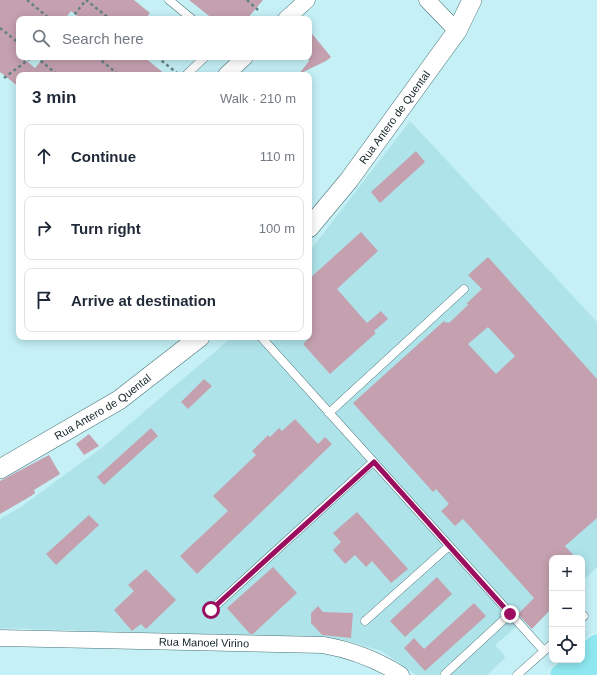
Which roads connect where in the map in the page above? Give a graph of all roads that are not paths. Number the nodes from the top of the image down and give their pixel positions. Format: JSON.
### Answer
{"nodes":[{"id":1,"x":169,"y":0,"type":"edge"},
{"id":2,"x":307,"y":0,"type":"edge"},
{"id":3,"x":427,"y":0,"type":"edge"},
{"id":4,"x":472,"y":0,"type":"edge"},
{"id":5,"x":188,"y":16,"type":"edge"},
{"id":6,"x":289,"y":16,"type":"edge"},
{"id":7,"x":457,"y":31,"type":"junction"},
{"id":8,"x":202,"y":60,"type":"edge"},
{"id":9,"x":240,"y":60,"type":"edge"},
{"id":10,"x":189,"y":72,"type":"edge"},
{"id":11,"x":229,"y":72,"type":"edge"},
{"id":12,"x":312,"y":224,"type":"edge"},
{"id":13,"x":464,"y":289,"type":"dead end"},
{"id":14,"x":196,"y":340,"type":"edge"},
{"id":15,"x":264,"y":340,"type":"edge"},
{"id":16,"x":329,"y":412,"type":"junction"},
{"id":17,"x":374,"y":462,"type":"junction"},
{"id":18,"x":0,"y":469,"type":"edge"},
{"id":19,"x":449,"y":546,"type":"junction"},
{"id":20,"x":211,"y":610,"type":"dead end"},
{"id":21,"x":510,"y":614,"type":"junction"},
{"id":22,"x":365,"y":621,"type":"dead end"},
{"id":23,"x":0,"y":638,"type":"edge"},
{"id":24,"x":597,"y":645,"type":"edge"},
{"id":25,"x":549,"y":647,"type":"edge"},
{"id":26,"x":544,"y":651,"type":"junction"},
{"id":27,"x":585,"y":655,"type":"edge"},
{"id":28,"x":575,"y":663,"type":"edge"},
{"id":29,"x":597,"y":665,"type":"edge"},
{"id":30,"x":445,"y":674,"type":"edge"},
{"id":31,"x":401,"y":675,"type":"edge"},
{"id":32,"x":517,"y":675,"type":"edge"},
{"id":33,"x":561,"y":675,"type":"edge"},
{"id":34,"x":585,"y":675,"type":"edge"}],
"edges":[{"from":1,"to":5,"type":"lane"},
{"from":2,"to":6,"type":"street"},
{"from":3,"to":7,"type":"street"},
{"from":4,"to":7,"type":"street","name":"Rua Antero de Quental"},
{"from":7,"to":12,"type":"street","name":"Rua Antero de Quental"},
{"from":8,"to":10,"type":"lane"},
{"from":9,"to":11,"type":"street"},
{"from":13,"to":16,"type":"lane"},
{"from":14,"to":18,"type":"street","name":"Rua Antero de Quental"},
{"from":15,"to":16,"type":"lane"},
{"from":16,"to":17,"type":"lane"},
{"from":17,"to":19,"type":"lane"},
{"from":17,"to":20,"type":"lane"},
{"from":19,"to":21,"type":"lane"},
{"from":19,"to":22,"type":"lane"},
{"from":21,"to":26,"type":"lane"},
{"from":21,"to":30,"type":"lane"},
{"from":23,"to":31,"type":"street","name":"Rua Manoel Virino"},
{"from":24,"to":27,"type":"main road"},
{"from":25,"to":26,"type":"lane"},
{"from":26,"to":32,"type":"lane"},
{"from":28,"to":33,"type":"main road"},
{"from":29,"to":34,"type":"main road"}]}
